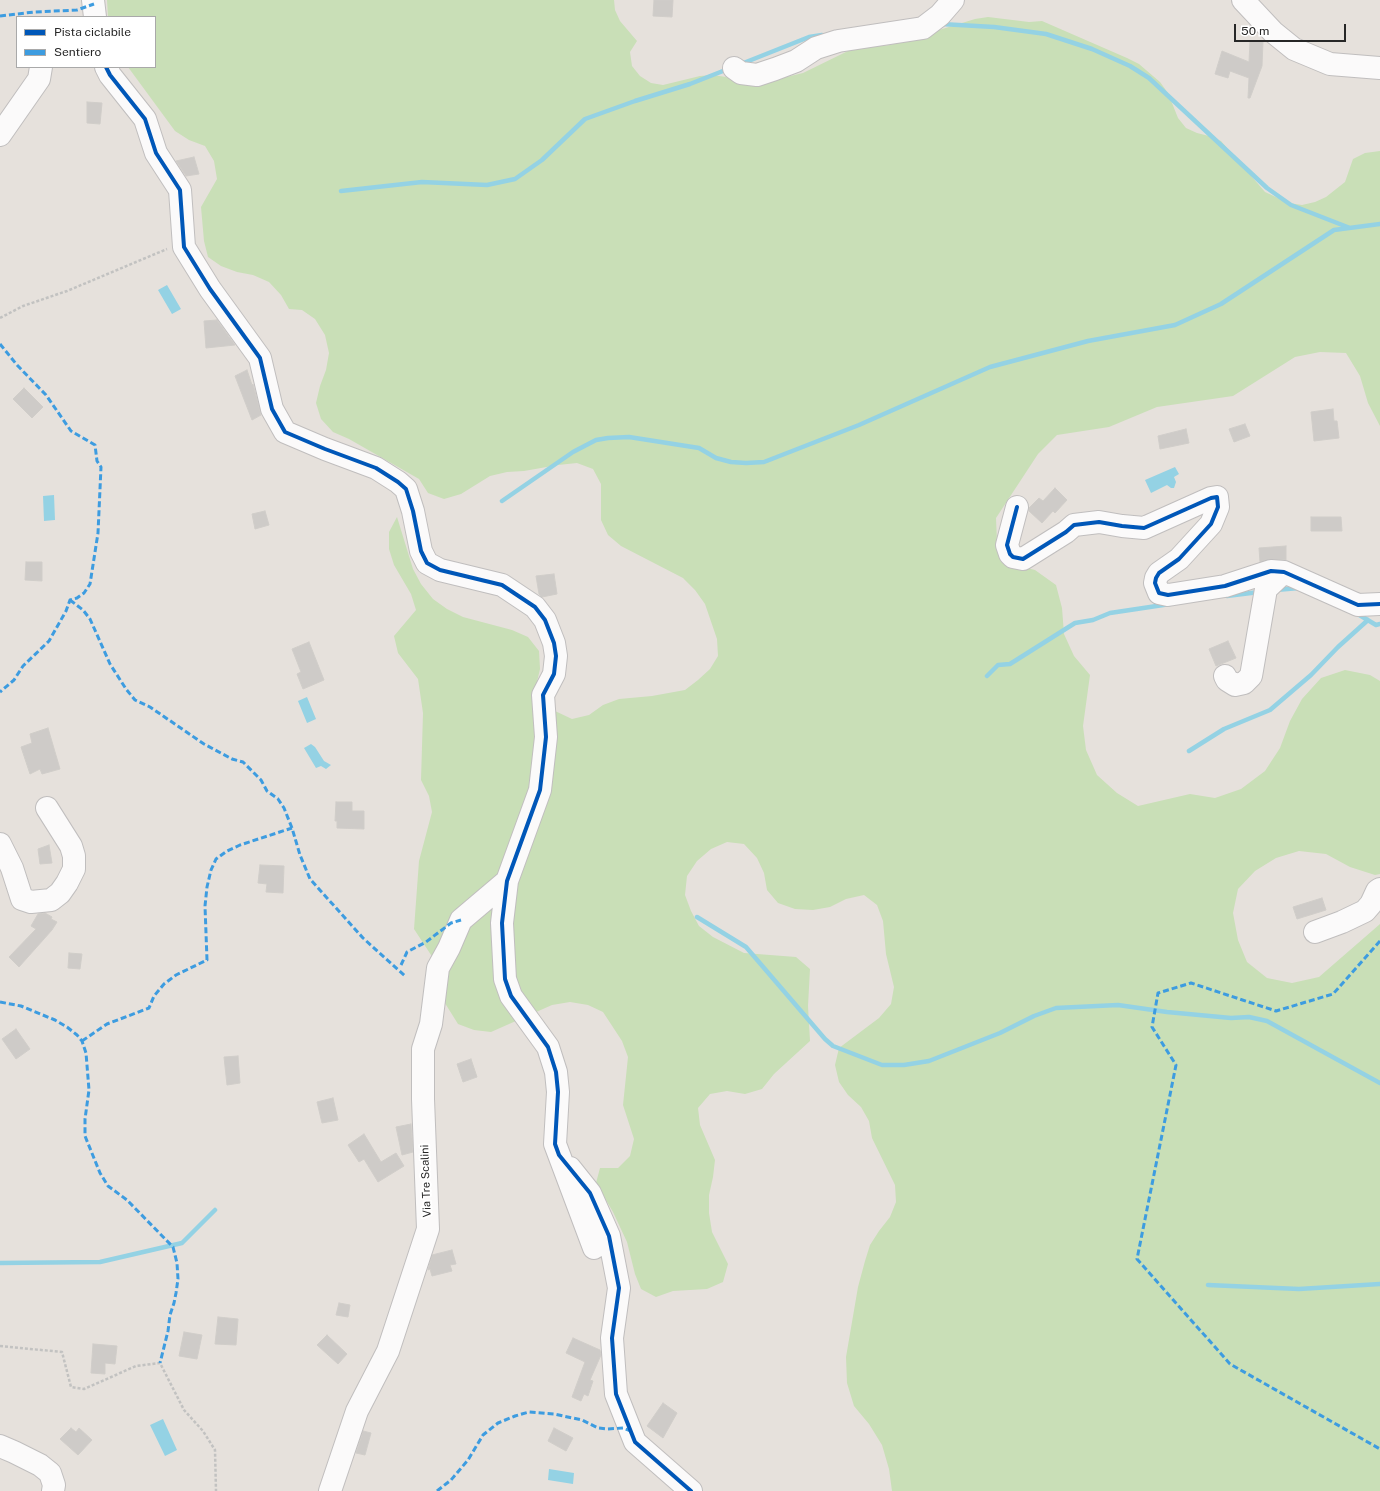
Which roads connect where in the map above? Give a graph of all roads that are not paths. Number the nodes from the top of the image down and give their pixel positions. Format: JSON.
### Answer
{"nodes":[{"id":1,"x":1243,"y":0,"type":"edge"},
{"id":2,"x":939,"y":14,"type":"edge"},
{"id":3,"x":41,"y":68,"type":"edge"},
{"id":4,"x":106,"y":68,"type":"edge"},
{"id":5,"x":734,"y":68,"type":"dead end"},
{"id":6,"x":1380,"y":68,"type":"edge"},
{"id":7,"x":0,"y":135,"type":"edge"},
{"id":8,"x":1017,"y":508,"type":"dead end"},
{"id":9,"x":1284,"y":572,"type":"junction"},
{"id":10,"x":1380,"y":604,"type":"edge"},
{"id":11,"x":1225,"y":676,"type":"dead end"},
{"id":12,"x":47,"y":808,"type":"dead end"},
{"id":13,"x":0,"y":844,"type":"edge"},
{"id":14,"x":507,"y":881,"type":"junction"},
{"id":15,"x":1380,"y":889,"type":"edge"},
{"id":16,"x":1315,"y":932,"type":"dead end"},
{"id":17,"x":559,"y":1154,"type":"junction"},
{"id":18,"x":594,"y":1248,"type":"dead end"},
{"id":19,"x":0,"y":1446,"type":"edge"},
{"id":20,"x":53,"y":1491,"type":"edge"},
{"id":21,"x":330,"y":1491,"type":"edge"},
{"id":22,"x":691,"y":1491,"type":"edge"}],
"edges":[{"from":1,"to":6,"type":"street"},
{"from":2,"to":5,"type":"street"},
{"from":3,"to":7,"type":"street"},
{"from":4,"to":14,"type":"street"},
{"from":8,"to":9,"type":"street"},
{"from":9,"to":10,"type":"street"},
{"from":9,"to":11,"type":"street"},
{"from":12,"to":13,"type":"street"},
{"from":14,"to":17,"type":"street"},
{"from":14,"to":21,"type":"street","name":"Via Tre Scalini"},
{"from":15,"to":16,"type":"street"},
{"from":17,"to":18,"type":"street"},
{"from":17,"to":22,"type":"street"},
{"from":19,"to":20,"type":"street"}]}
